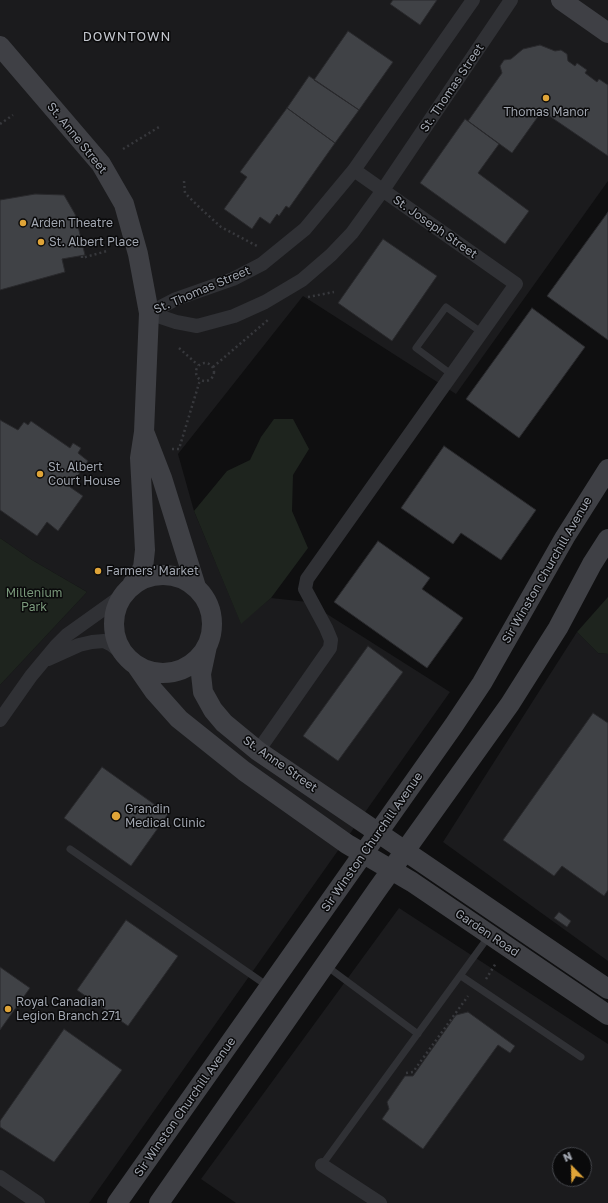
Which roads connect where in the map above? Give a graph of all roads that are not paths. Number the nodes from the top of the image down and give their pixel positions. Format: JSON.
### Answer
{"nodes":[{"id":1,"x":473,"y":0,"type":"edge"},
{"id":2,"x":511,"y":0,"type":"edge"},
{"id":3,"x":564,"y":1,"type":"edge"},
{"id":4,"x":608,"y":33,"type":"edge"},
{"id":5,"x":0,"y":46,"type":"edge"},
{"id":6,"x":354,"y":170,"type":"junction"},
{"id":7,"x":383,"y":190,"type":"junction"},
{"id":8,"x":149,"y":313,"type":"junction"},
{"id":9,"x":481,"y":332,"type":"junction"},
{"id":10,"x":451,"y":374,"type":"junction"},
{"id":11,"x":144,"y":432,"type":"junction"},
{"id":12,"x":608,"y":469,"type":"edge"},
{"id":13,"x":608,"y":539,"type":"edge"},
{"id":14,"x":196,"y":587,"type":"junction"},
{"id":15,"x":128,"y":590,"type":"junction"},
{"id":16,"x":207,"y":646,"type":"junction"},
{"id":17,"x":130,"y":660,"type":"junction"},
{"id":18,"x":44,"y":661,"type":"junction"},
{"id":19,"x":0,"y":720,"type":"edge"},
{"id":20,"x":258,"y":751,"type":"junction"},
{"id":21,"x":378,"y":833,"type":"junction"},
{"id":22,"x":70,"y":849,"type":"dead end"},
{"id":23,"x":405,"y":852,"type":"junction"},
{"id":24,"x":363,"y":854,"type":"junction"},
{"id":25,"x":392,"y":870,"type":"junction"},
{"id":26,"x":490,"y":935,"type":"junction"},
{"id":27,"x":325,"y":965,"type":"junction"},
{"id":28,"x":461,"y":976,"type":"junction"},
{"id":29,"x":269,"y":987,"type":"junction"},
{"id":30,"x":608,"y":989,"type":"edge"},
{"id":31,"x":608,"y":1015,"type":"edge"},
{"id":32,"x":418,"y":1034,"type":"junction"},
{"id":33,"x":581,"y":1058,"type":"dead end"},
{"id":34,"x":322,"y":1165,"type":"joint"},
{"id":35,"x":0,"y":1177,"type":"edge"},
{"id":36,"x":38,"y":1203,"type":"edge"},
{"id":37,"x":117,"y":1203,"type":"edge"},
{"id":38,"x":159,"y":1203,"type":"edge"},
{"id":39,"x":380,"y":1203,"type":"edge"}],
"edges":[{"from":1,"to":6,"type":"street","name":"St. Thomas Street"},
{"from":2,"to":7,"type":"street","name":"St. Thomas Street"},
{"from":3,"to":4,"type":"street"},
{"from":5,"to":8,"type":"street","name":"St. Anne Street"},
{"from":6,"to":7,"type":"street","name":"St. Joseph Street"},
{"from":6,"to":8,"type":"street","name":"St. Thomas Street"},
{"from":7,"to":8,"type":"street","name":"St. Thomas Street"},
{"from":7,"to":9,"type":"street","name":"St. Joseph Street"},
{"from":8,"to":11,"type":"street","name":"St. Anne Street"},
{"from":9,"to":10,"type":"street"},
{"from":9,"to":10,"type":"lane"},
{"from":10,"to":20,"type":"street"},
{"from":11,"to":14,"type":"street","name":"St. Anne Street"},
{"from":11,"to":15,"type":"street","name":"St. Anne Street"},
{"from":12,"to":21,"type":"street","name":"Sir Winston Churchill Avenue"},
{"from":13,"to":23,"type":"street"},
{"from":14,"to":15,"type":"street"},
{"from":14,"to":16,"type":"street"},
{"from":15,"to":17,"type":"street"},
{"from":15,"to":18,"type":"street"},
{"from":16,"to":17,"type":"street"},
{"from":16,"to":20,"type":"street","name":"St. Anne Street"},
{"from":17,"to":18,"type":"street"},
{"from":17,"to":24,"type":"street"},
{"from":18,"to":19,"type":"street"},
{"from":20,"to":21,"type":"street","name":"St. Anne Street"},
{"from":21,"to":23,"type":"street","name":"St. Anne Street"},
{"from":21,"to":24,"type":"street","name":"Sir Winston Churchill Avenue"},
{"from":22,"to":29,"type":"lane"},
{"from":23,"to":25,"type":"street"},
{"from":23,"to":30,"type":"street","name":"Garden Road"},
{"from":24,"to":25,"type":"street","name":"Garden Road"},
{"from":24,"to":29,"type":"street","name":"Sir Winston Churchill Avenue"},
{"from":25,"to":26,"type":"street","name":"Garden Road"},
{"from":25,"to":27,"type":"street"},
{"from":26,"to":28,"type":"lane"},
{"from":26,"to":31,"type":"street","name":"Garden Road"},
{"from":27,"to":32,"type":"lane"},
{"from":27,"to":38,"type":"street"},
{"from":28,"to":32,"type":"lane"},
{"from":28,"to":33,"type":"lane"},
{"from":29,"to":37,"type":"street","name":"Sir Winston Churchill Avenue"},
{"from":32,"to":34,"type":"lane"},
{"from":34,"to":39,"type":"street"},
{"from":35,"to":36,"type":"street"}]}
